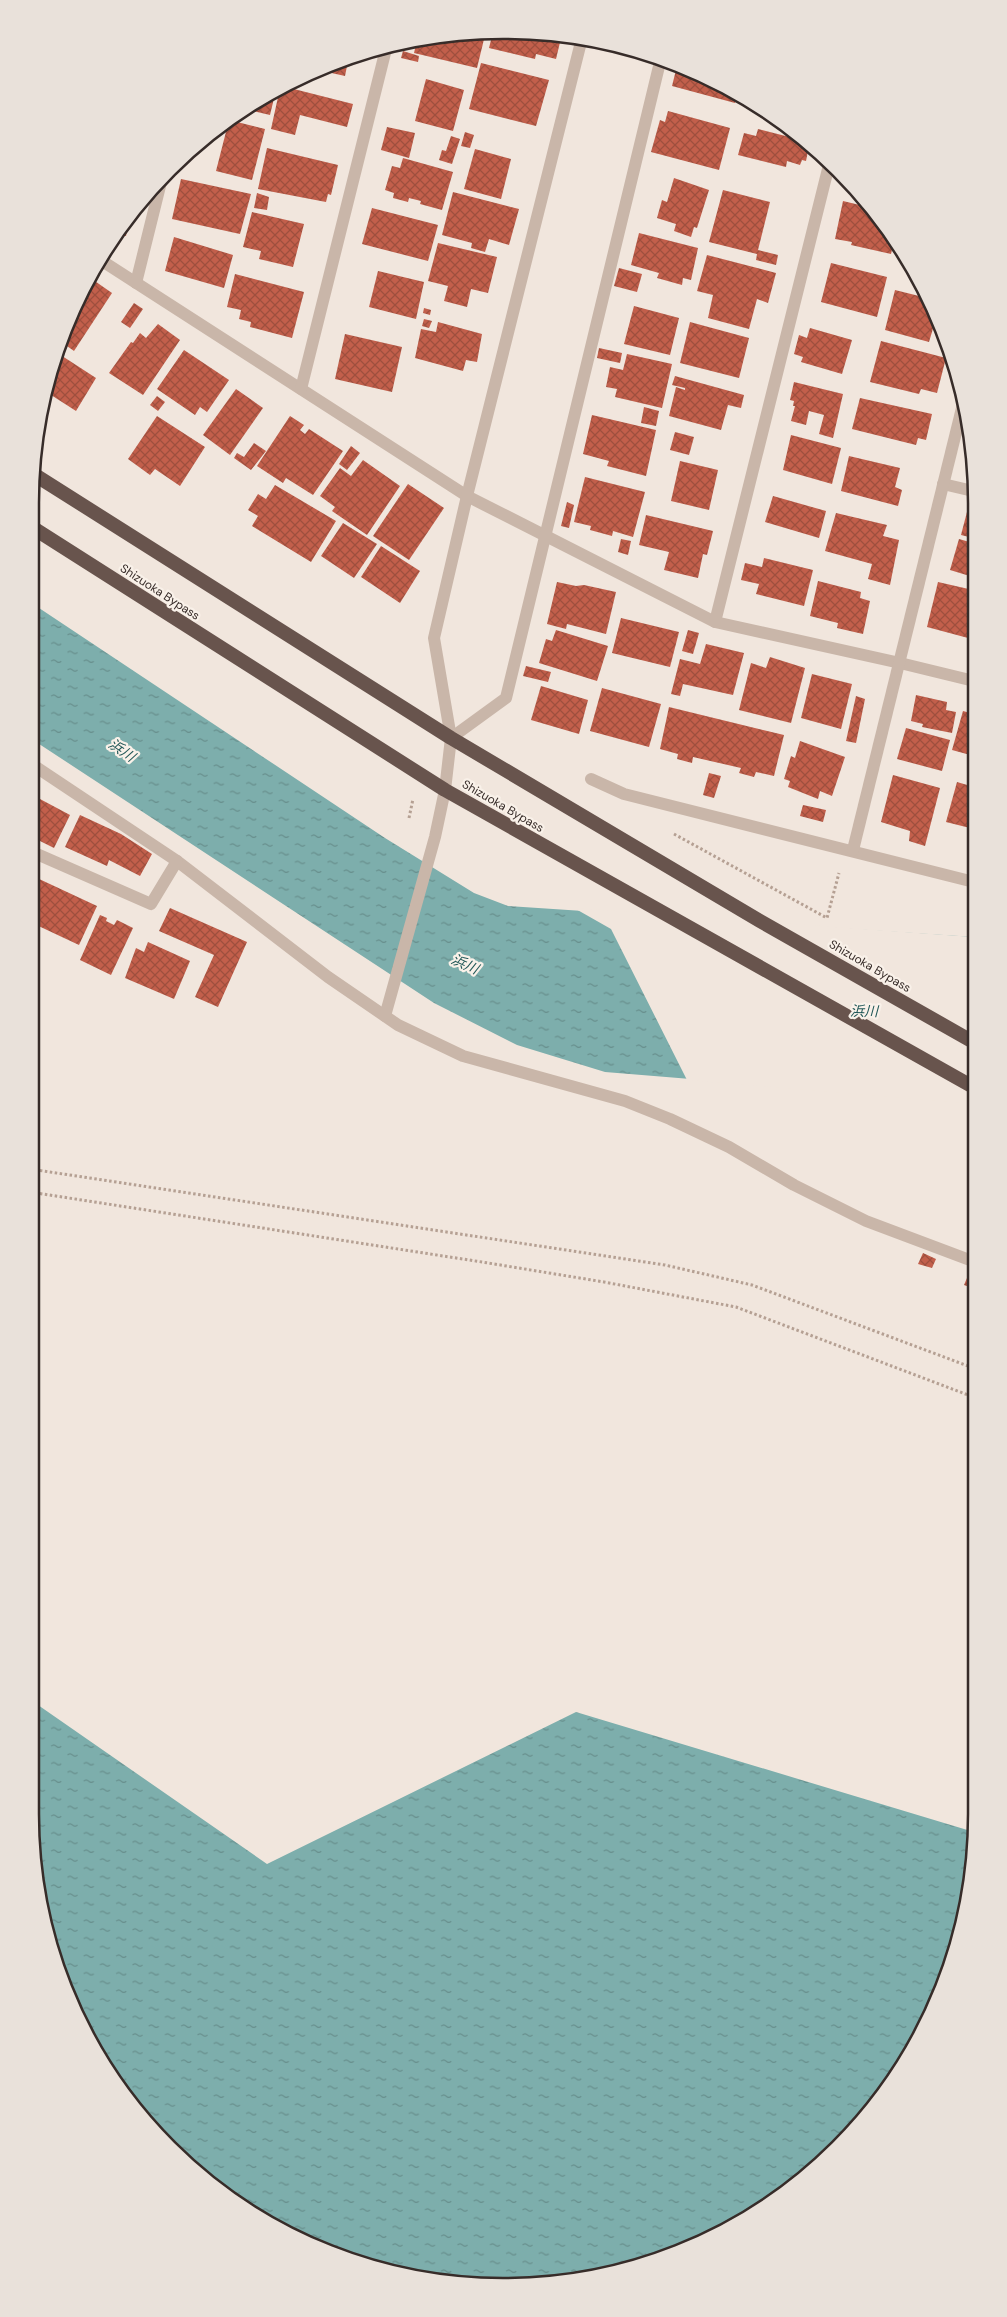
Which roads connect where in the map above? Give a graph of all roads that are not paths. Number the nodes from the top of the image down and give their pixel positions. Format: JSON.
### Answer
{"nodes":[{"id":1,"x":580,"y":46,"type":"edge"},
{"id":2,"x":385,"y":55,"type":"edge"},
{"id":3,"x":659,"y":65,"type":"edge"},
{"id":4,"x":828,"y":171,"type":"edge"},
{"id":5,"x":158,"y":192,"type":"edge"},
{"id":6,"x":106,"y":263,"type":"edge"},
{"id":7,"x":136,"y":283,"type":"junction"},
{"id":8,"x":301,"y":389,"type":"junction"},
{"id":9,"x":960,"y":417,"type":"edge"},
{"id":10,"x":40,"y":478,"type":"edge"},
{"id":11,"x":943,"y":484,"type":"junction"},
{"id":12,"x":968,"y":490,"type":"edge"},
{"id":13,"x":467,"y":496,"type":"junction"},
{"id":14,"x":39,"y":532,"type":"edge"},
{"id":15,"x":547,"y":535,"type":"junction"},
{"id":16,"x":715,"y":622,"type":"junction"},
{"id":17,"x":900,"y":663,"type":"junction"},
{"id":18,"x":968,"y":680,"type":"edge"},
{"id":19,"x":451,"y":738,"type":"junction"},
{"id":20,"x":39,"y":769,"type":"edge"},
{"id":21,"x":591,"y":779,"type":"dead end"},
{"id":22,"x":444,"y":790,"type":"junction"},
{"id":23,"x":849,"y":849,"type":"junction"},
{"id":24,"x":39,"y":855,"type":"edge"},
{"id":25,"x":177,"y":861,"type":"junction"},
{"id":26,"x":968,"y":880,"type":"edge"},
{"id":27,"x":385,"y":1016,"type":"junction"},
{"id":28,"x":968,"y":1039,"type":"edge"},
{"id":29,"x":968,"y":1084,"type":"edge"},
{"id":30,"x":968,"y":1259,"type":"edge"}],
"edges":[{"from":1,"to":13,"type":"street"},
{"from":2,"to":8,"type":"street"},
{"from":3,"to":15,"type":"street"},
{"from":4,"to":16,"type":"street"},
{"from":5,"to":7,"type":"street"},
{"from":6,"to":7,"type":"street"},
{"from":7,"to":8,"type":"street"},
{"from":8,"to":13,"type":"street"},
{"from":9,"to":11,"type":"street"},
{"from":10,"to":19,"type":"highway","name":"Shizuoka Bypass"},
{"from":11,"to":12,"type":"street"},
{"from":11,"to":17,"type":"street"},
{"from":13,"to":15,"type":"street"},
{"from":13,"to":19,"type":"street"},
{"from":14,"to":22,"type":"highway","name":"Shizuoka Bypass"},
{"from":15,"to":16,"type":"street"},
{"from":15,"to":19,"type":"street"},
{"from":16,"to":17,"type":"street"},
{"from":17,"to":18,"type":"street"},
{"from":17,"to":23,"type":"street"},
{"from":19,"to":22,"type":"street"},
{"from":19,"to":28,"type":"highway","name":"Shizuoka Bypass"},
{"from":20,"to":25,"type":"street"},
{"from":21,"to":23,"type":"street"},
{"from":22,"to":27,"type":"street"},
{"from":22,"to":29,"type":"highway","name":"Shizuoka Bypass"},
{"from":23,"to":26,"type":"street"},
{"from":24,"to":25,"type":"street"},
{"from":25,"to":27,"type":"street"},
{"from":27,"to":30,"type":"street"}]}
